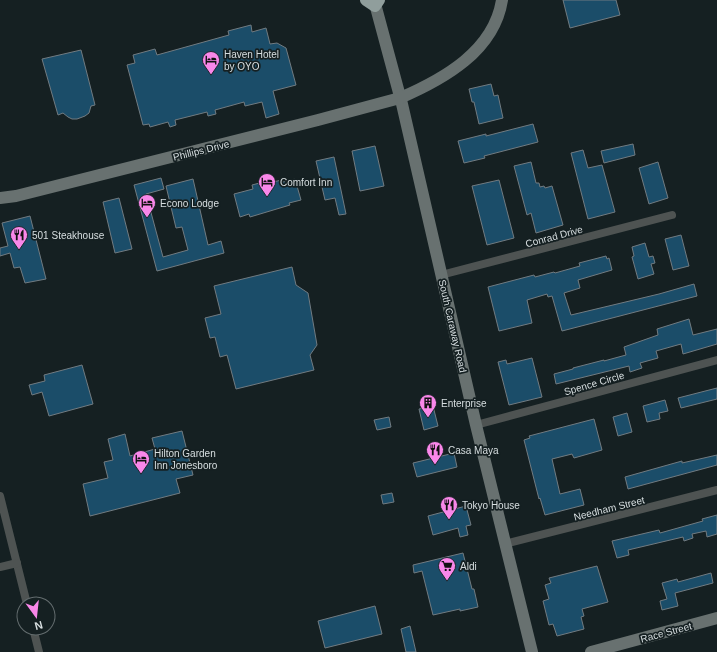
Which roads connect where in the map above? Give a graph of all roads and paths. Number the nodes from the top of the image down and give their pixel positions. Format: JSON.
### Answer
{"nodes":[{"id":1,"x":502,"y":0,"type":"edge"},
{"id":2,"x":373,"y":1,"type":"edge"},
{"id":3,"x":400,"y":98,"type":"junction"},
{"id":4,"x":0,"y":198,"type":"edge"},
{"id":5,"x":672,"y":215,"type":"dead end"},
{"id":6,"x":441,"y":275,"type":"junction"},
{"id":7,"x":717,"y":360,"type":"edge"},
{"id":8,"x":476,"y":425,"type":"junction"},
{"id":9,"x":717,"y":490,"type":"edge"},
{"id":10,"x":0,"y":496,"type":"edge"},
{"id":11,"x":505,"y":544,"type":"junction"},
{"id":12,"x":17,"y":563,"type":"junction"},
{"id":13,"x":0,"y":567,"type":"edge"},
{"id":14,"x":25,"y":596,"type":"edge"},
{"id":15,"x":717,"y":618,"type":"edge"},
{"id":16,"x":35,"y":636,"type":"edge"},
{"id":17,"x":39,"y":652,"type":"edge"},
{"id":18,"x":532,"y":652,"type":"edge"},
{"id":19,"x":591,"y":652,"type":"edge"}],
"edges":[{"from":1,"to":3,"type":"street","name":"Phillips Drive"},
{"from":2,"to":3,"type":"street","name":"South Caraway Road"},
{"from":3,"to":4,"type":"street","name":"Phillips Drive"},
{"from":3,"to":6,"type":"street","name":"South Caraway Road"},
{"from":5,"to":6,"type":"street","name":"Conrad Drive"},
{"from":6,"to":8,"type":"street","name":"South Caraway Road"},
{"from":7,"to":8,"type":"street","name":"Spence Circle"},
{"from":8,"to":11,"type":"street","name":"South Caraway Road"},
{"from":9,"to":11,"type":"street","name":"Needham Street"},
{"from":10,"to":12,"type":"street"},
{"from":11,"to":18,"type":"street","name":"South Caraway Road"},
{"from":12,"to":13,"type":"street"},
{"from":12,"to":14,"type":"street"},
{"from":15,"to":19,"type":"street","name":"Race Street"},
{"from":16,"to":17,"type":"street"}]}
